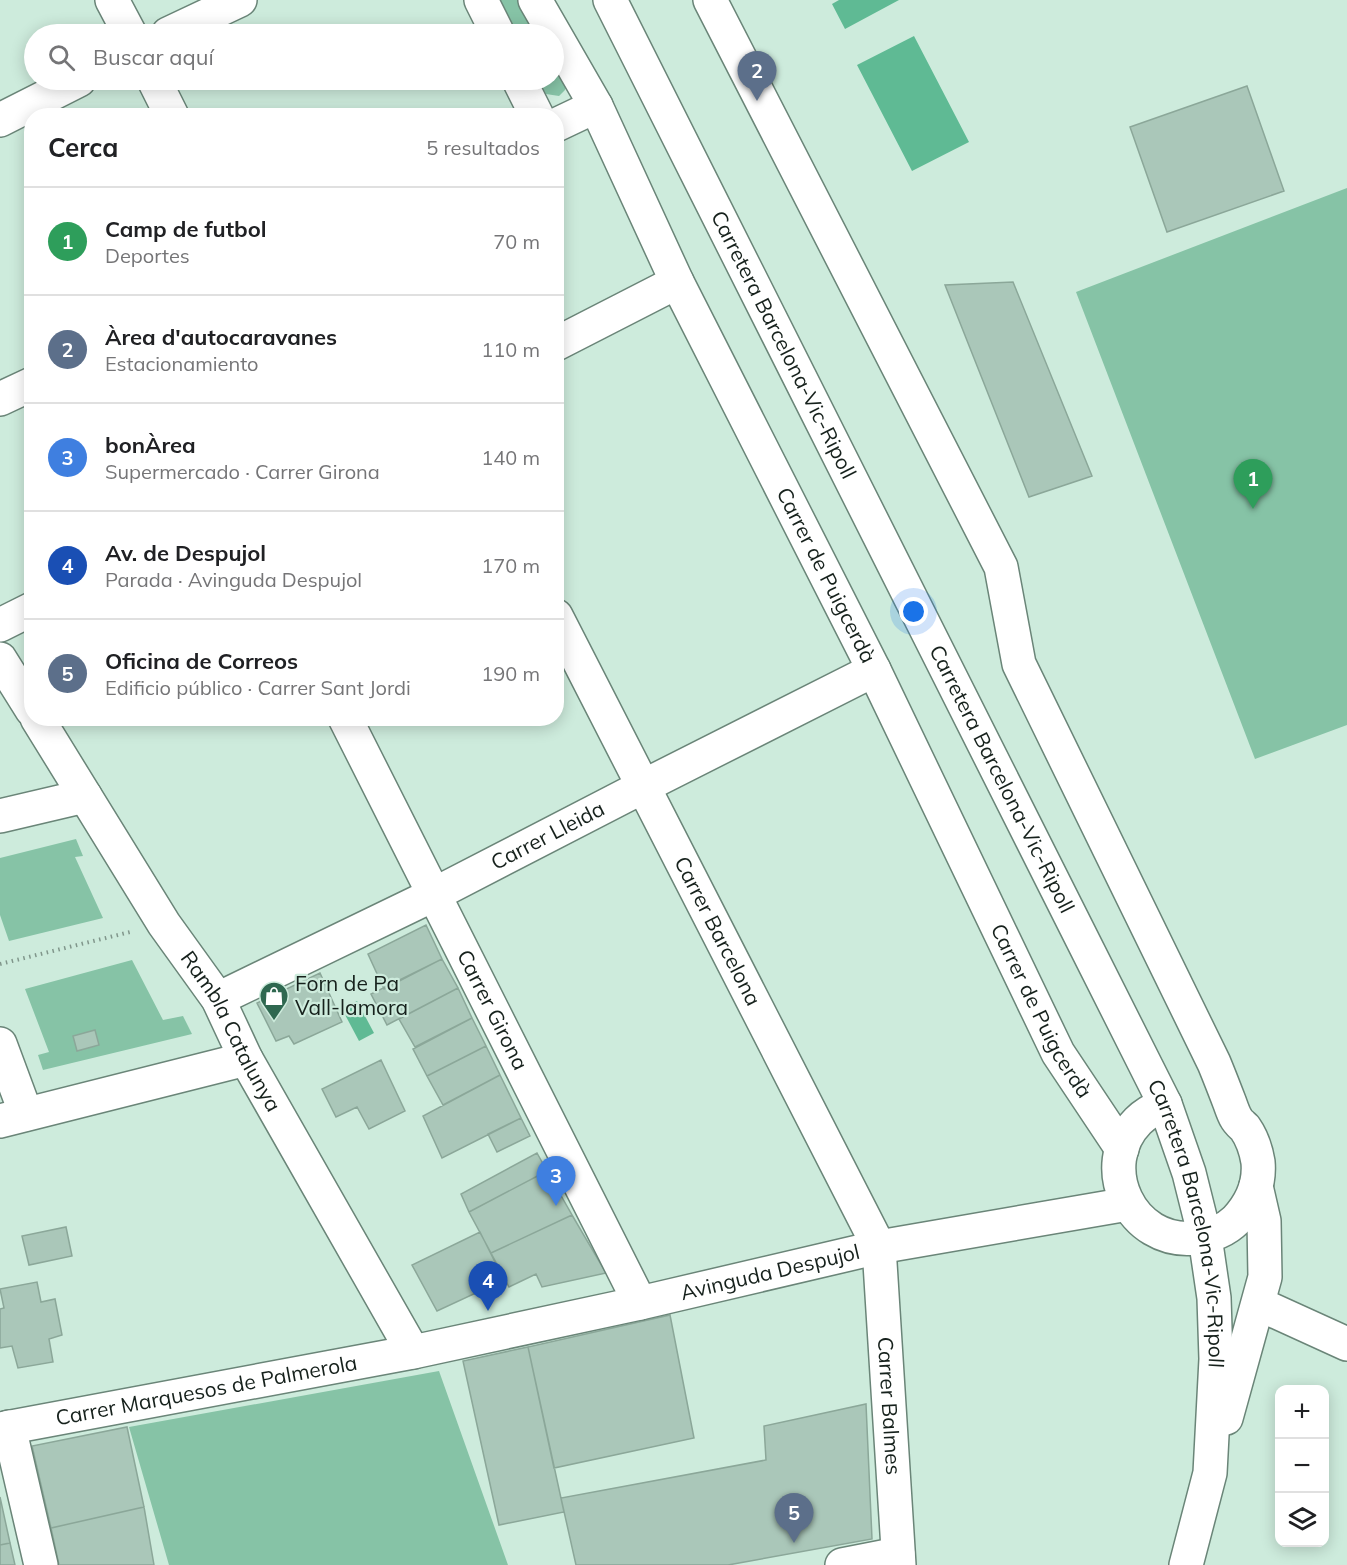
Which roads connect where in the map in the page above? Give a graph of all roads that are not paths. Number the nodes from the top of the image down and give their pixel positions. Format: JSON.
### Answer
{"nodes":[{"id":1,"x":112,"y":0,"type":"edge"},
{"id":2,"x":240,"y":0,"type":"edge"},
{"id":3,"x":481,"y":0,"type":"edge"},
{"id":4,"x":535,"y":0,"type":"edge"},
{"id":5,"x":610,"y":0,"type":"edge"},
{"id":6,"x":710,"y":0,"type":"edge"},
{"id":7,"x":125,"y":24,"type":"edge"},
{"id":8,"x":189,"y":24,"type":"edge"},
{"id":9,"x":493,"y":24,"type":"edge"},
{"id":10,"x":549,"y":24,"type":"edge"},
{"id":11,"x":564,"y":50,"type":"edge"},
{"id":12,"x":59,"y":90,"type":"edge"},
{"id":13,"x":158,"y":90,"type":"edge"},
{"id":14,"x":524,"y":90,"type":"edge"},
{"id":15,"x":596,"y":106,"type":"junction"},
{"id":16,"x":168,"y":108,"type":"edge"},
{"id":17,"x":533,"y":108,"type":"edge"},
{"id":18,"x":0,"y":120,"type":"edge"},
{"id":19,"x":564,"y":121,"type":"edge"},
{"id":20,"x":677,"y":282,"type":"junction"},
{"id":21,"x":564,"y":340,"type":"edge"},
{"id":22,"x":24,"y":388,"type":"edge"},
{"id":23,"x":0,"y":399,"type":"edge"},
{"id":24,"x":24,"y":613,"type":"edge"},
{"id":25,"x":0,"y":625,"type":"edge"},
{"id":26,"x":564,"y":631,"type":"edge"},
{"id":27,"x":0,"y":659,"type":"edge"},
{"id":28,"x":874,"y":670,"type":"junction"},
{"id":29,"x":24,"y":697,"type":"edge"},
{"id":30,"x":42,"y":726,"type":"edge"},
{"id":31,"x":349,"y":726,"type":"edge"},
{"id":32,"x":644,"y":786,"type":"junction"},
{"id":33,"x":85,"y":796,"type":"junction"},
{"id":34,"x":0,"y":816,"type":"edge"},
{"id":35,"x":435,"y":894,"type":"junction"},
{"id":36,"x":218,"y":999,"type":"junction"},
{"id":37,"x":0,"y":1044,"type":"edge"},
{"id":38,"x":246,"y":1059,"type":"junction"},
{"id":39,"x":1165,"y":1104,"type":"junction"},
{"id":40,"x":13,"y":1118,"type":"edge"},
{"id":41,"x":1122,"y":1149,"type":"junction"},
{"id":42,"x":1256,"y":1186,"type":"junction"},
{"id":43,"x":1128,"y":1204,"type":"junction"},
{"id":44,"x":1205,"y":1237,"type":"junction"},
{"id":45,"x":879,"y":1247,"type":"junction"},
{"id":46,"x":640,"y":1303,"type":"junction"},
{"id":47,"x":1259,"y":1304,"type":"junction"},
{"id":48,"x":1347,"y":1344,"type":"edge"},
{"id":49,"x":413,"y":1352,"type":"junction"},
{"id":50,"x":4,"y":1428,"type":"edge"},
{"id":51,"x":1209,"y":1473,"type":"junction"},
{"id":52,"x":898,"y":1559,"type":"edge"},
{"id":53,"x":40,"y":1565,"type":"edge"},
{"id":54,"x":842,"y":1565,"type":"edge"},
{"id":55,"x":1186,"y":1565,"type":"edge"}],
"edges":[{"from":1,"to":7,"type":"street"},
{"from":2,"to":8,"type":"street"},
{"from":3,"to":9,"type":"street"},
{"from":4,"to":10,"type":"street","name":"Carrer de Puigcerdà"},
{"from":5,"to":39,"type":"street","name":"Carretera Barcelona-Vic-Ripoll"},
{"from":6,"to":42,"type":"street"},
{"from":11,"to":15,"type":"street","name":"Carrer de Puigcerdà"},
{"from":12,"to":18,"type":"street"},
{"from":13,"to":16,"type":"street"},
{"from":14,"to":17,"type":"street"},
{"from":15,"to":19,"type":"street"},
{"from":15,"to":20,"type":"street","name":"Carrer de Puigcerdà"},
{"from":20,"to":21,"type":"street"},
{"from":20,"to":28,"type":"street","name":"Carrer de Puigcerdà"},
{"from":22,"to":23,"type":"street"},
{"from":24,"to":25,"type":"street"},
{"from":26,"to":32,"type":"street","name":"Carrer Barcelona"},
{"from":27,"to":29,"type":"street"},
{"from":28,"to":32,"type":"street","name":"Carrer Lleida"},
{"from":28,"to":41,"type":"street","name":"Carrer de Puigcerdà"},
{"from":30,"to":33,"type":"street","name":"Rambla Catalunya"},
{"from":31,"to":35,"type":"street","name":"Carrer Girona"},
{"from":32,"to":35,"type":"street","name":"Carrer Lleida"},
{"from":32,"to":45,"type":"street","name":"Carrer Barcelona"},
{"from":33,"to":34,"type":"street"},
{"from":33,"to":36,"type":"street","name":"Rambla Catalunya"},
{"from":35,"to":36,"type":"street","name":"Carrer Lleida"},
{"from":35,"to":46,"type":"street","name":"Carrer Girona"},
{"from":36,"to":38,"type":"street","name":"Rambla Catalunya"},
{"from":37,"to":40,"type":"street"},
{"from":38,"to":40,"type":"street"},
{"from":38,"to":49,"type":"street","name":"Rambla Catalunya"},
{"from":39,"to":41,"type":"street"},
{"from":39,"to":44,"type":"street","name":"Carretera Barcelona-Vic-Ripoll"},
{"from":41,"to":43,"type":"street"},
{"from":42,"to":44,"type":"street"},
{"from":42,"to":47,"type":"street"},
{"from":43,"to":44,"type":"street"},
{"from":43,"to":45,"type":"street","name":"Avinguda Despujol"},
{"from":44,"to":51,"type":"street","name":"Carretera Barcelona-Vic-Ripoll"},
{"from":45,"to":46,"type":"street","name":"Avinguda Despujol"},
{"from":45,"to":52,"type":"street","name":"Carrer Balmes"},
{"from":46,"to":49,"type":"street","name":"Avinguda Despujol"},
{"from":47,"to":48,"type":"street"},
{"from":47,"to":51,"type":"street"},
{"from":49,"to":50,"type":"street","name":"Carrer Marquesos de Palmerola"},
{"from":50,"to":53,"type":"street"},
{"from":51,"to":55,"type":"street","name":"Carretera Barcelona-Vic-Ripoll"},
{"from":52,"to":54,"type":"street"}]}
